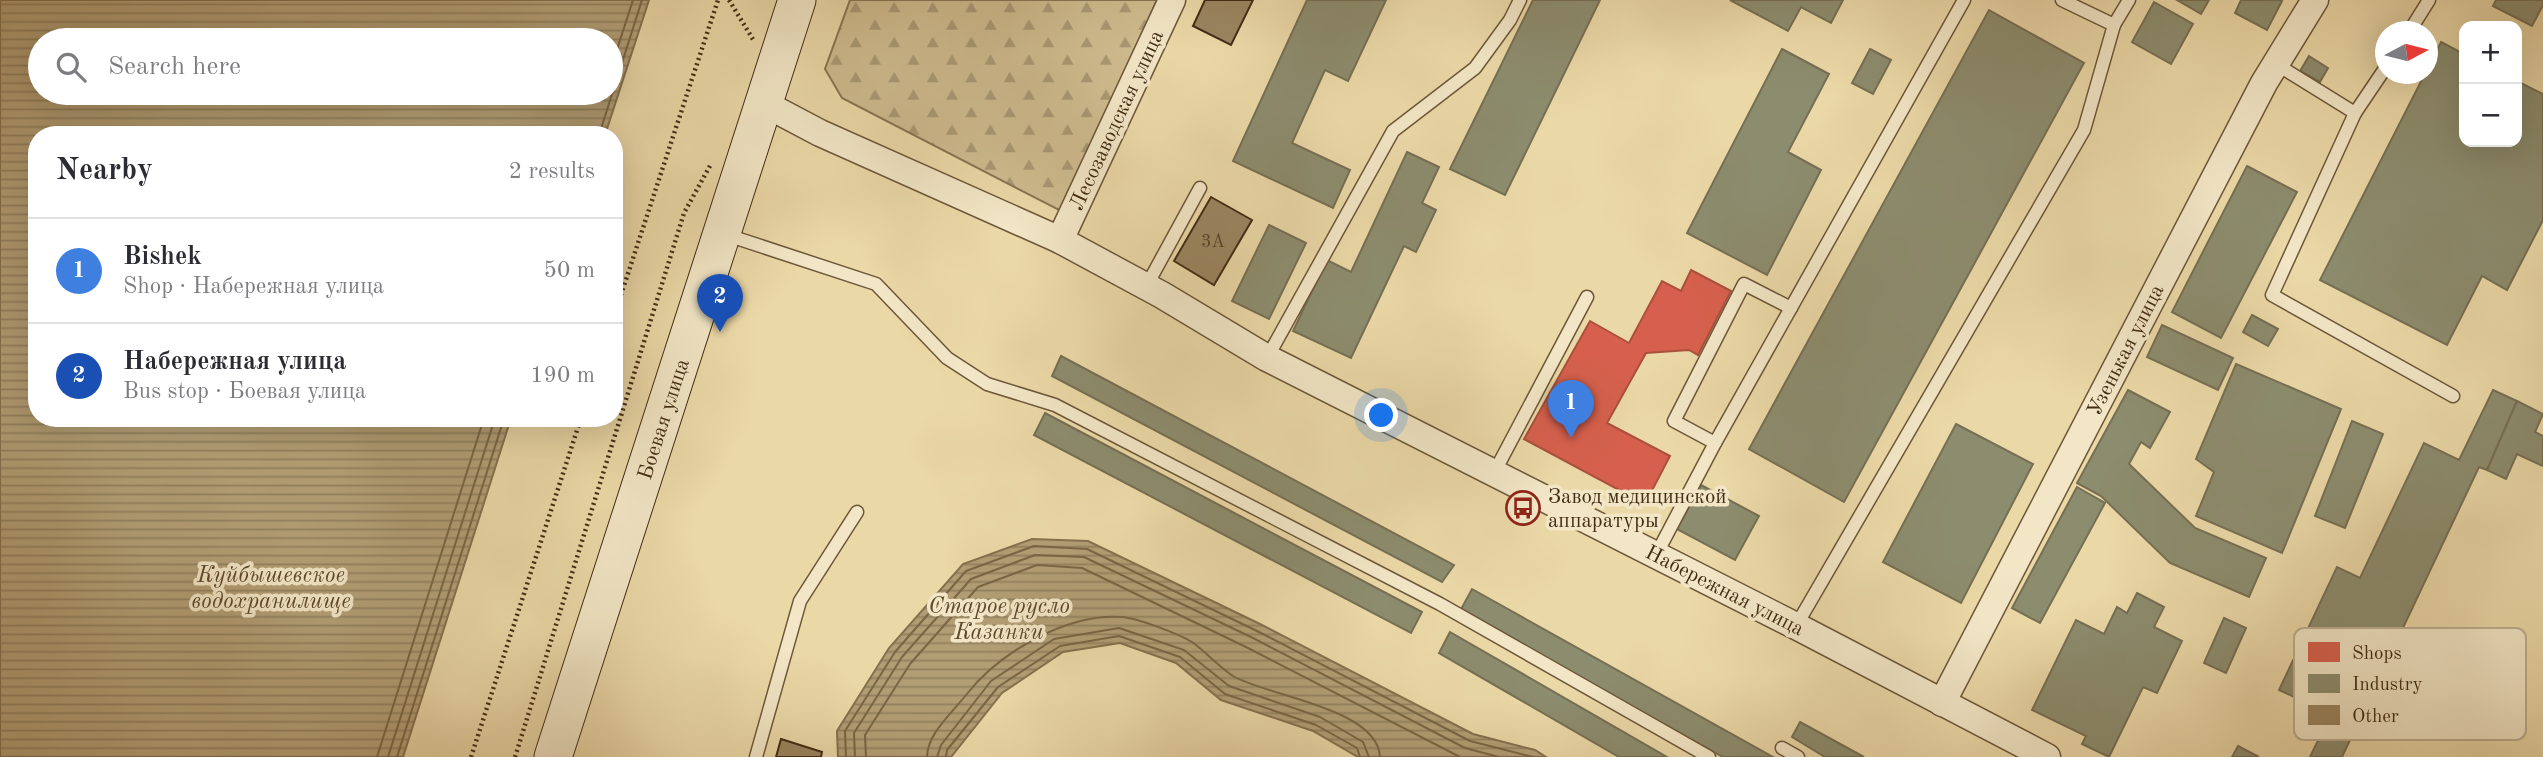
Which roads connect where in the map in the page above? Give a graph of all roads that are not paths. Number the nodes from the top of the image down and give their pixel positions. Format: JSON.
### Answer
{"nodes":[{"id":1,"x":797,"y":0,"type":"edge"},
{"id":2,"x":1172,"y":0,"type":"edge"},
{"id":3,"x":1520,"y":0,"type":"edge"},
{"id":4,"x":1964,"y":0,"type":"edge"},
{"id":5,"x":2062,"y":0,"type":"edge"},
{"id":6,"x":2129,"y":0,"type":"edge"},
{"id":7,"x":2315,"y":0,"type":"edge"},
{"id":8,"x":2429,"y":0,"type":"edge"},
{"id":9,"x":2416,"y":21,"type":"edge"},
{"id":10,"x":2114,"y":25,"type":"junction"},
{"id":11,"x":2276,"y":64,"type":"junction"},
{"id":12,"x":2375,"y":82,"type":"edge"},
{"id":13,"x":765,"y":104,"type":"junction"},
{"id":14,"x":2355,"y":113,"type":"junction"},
{"id":15,"x":1200,"y":188,"type":"dead end"},
{"id":16,"x":723,"y":234,"type":"junction"},
{"id":17,"x":1060,"y":240,"type":"junction"},
{"id":18,"x":1146,"y":287,"type":"junction"},
{"id":19,"x":1587,"y":297,"type":"dead end"},
{"id":20,"x":1791,"y":308,"type":"junction"},
{"id":21,"x":1267,"y":358,"type":"junction"},
{"id":22,"x":2453,"y":396,"type":"dead end"},
{"id":23,"x":1715,"y":443,"type":"junction"},
{"id":24,"x":1494,"y":473,"type":"junction"},
{"id":25,"x":857,"y":512,"type":"dead end"},
{"id":26,"x":1656,"y":555,"type":"junction"},
{"id":27,"x":1796,"y":626,"type":"junction"},
{"id":28,"x":1942,"y":703,"type":"junction"},
{"id":29,"x":1782,"y":748,"type":"dead end"},
{"id":30,"x":553,"y":757,"type":"edge"},
{"id":31,"x":756,"y":757,"type":"edge"},
{"id":32,"x":1709,"y":757,"type":"edge"},
{"id":33,"x":1798,"y":757,"type":"edge"},
{"id":34,"x":2047,"y":757,"type":"edge"}],
"edges":[{"from":1,"to":13,"type":"main road","name":"Боевая улица"},
{"from":2,"to":17,"type":"street","name":"Лесозаводская улица"},
{"from":3,"to":21,"type":"lane"},
{"from":4,"to":20,"type":"lane"},
{"from":5,"to":10,"type":"lane"},
{"from":6,"to":10,"type":"lane"},
{"from":7,"to":11,"type":"street","name":"Узенькая улица"},
{"from":8,"to":9,"type":"lane"},
{"from":10,"to":27,"type":"lane"},
{"from":11,"to":14,"type":"lane"},
{"from":11,"to":28,"type":"street","name":"Узенькая улица"},
{"from":12,"to":14,"type":"lane"},
{"from":13,"to":16,"type":"main road","name":"Боевая улица"},
{"from":13,"to":17,"type":"street","name":"Набережная улица"},
{"from":14,"to":22,"type":"lane"},
{"from":15,"to":18,"type":"lane"},
{"from":16,"to":30,"type":"main road","name":"Боевая улица"},
{"from":16,"to":32,"type":"lane"},
{"from":17,"to":18,"type":"street","name":"Набережная улица"},
{"from":18,"to":21,"type":"street","name":"Набережная улица"},
{"from":19,"to":24,"type":"lane"},
{"from":20,"to":23,"type":"lane"},
{"from":20,"to":23,"type":"lane"},
{"from":21,"to":24,"type":"street","name":"Набережная улица"},
{"from":23,"to":26,"type":"lane"},
{"from":24,"to":26,"type":"street","name":"Набережная улица"},
{"from":25,"to":31,"type":"lane"},
{"from":26,"to":27,"type":"street","name":"Набережная улица"},
{"from":27,"to":28,"type":"street","name":"Набережная улица"},
{"from":28,"to":34,"type":"street","name":"Набережная улица"},
{"from":29,"to":33,"type":"lane"}]}
